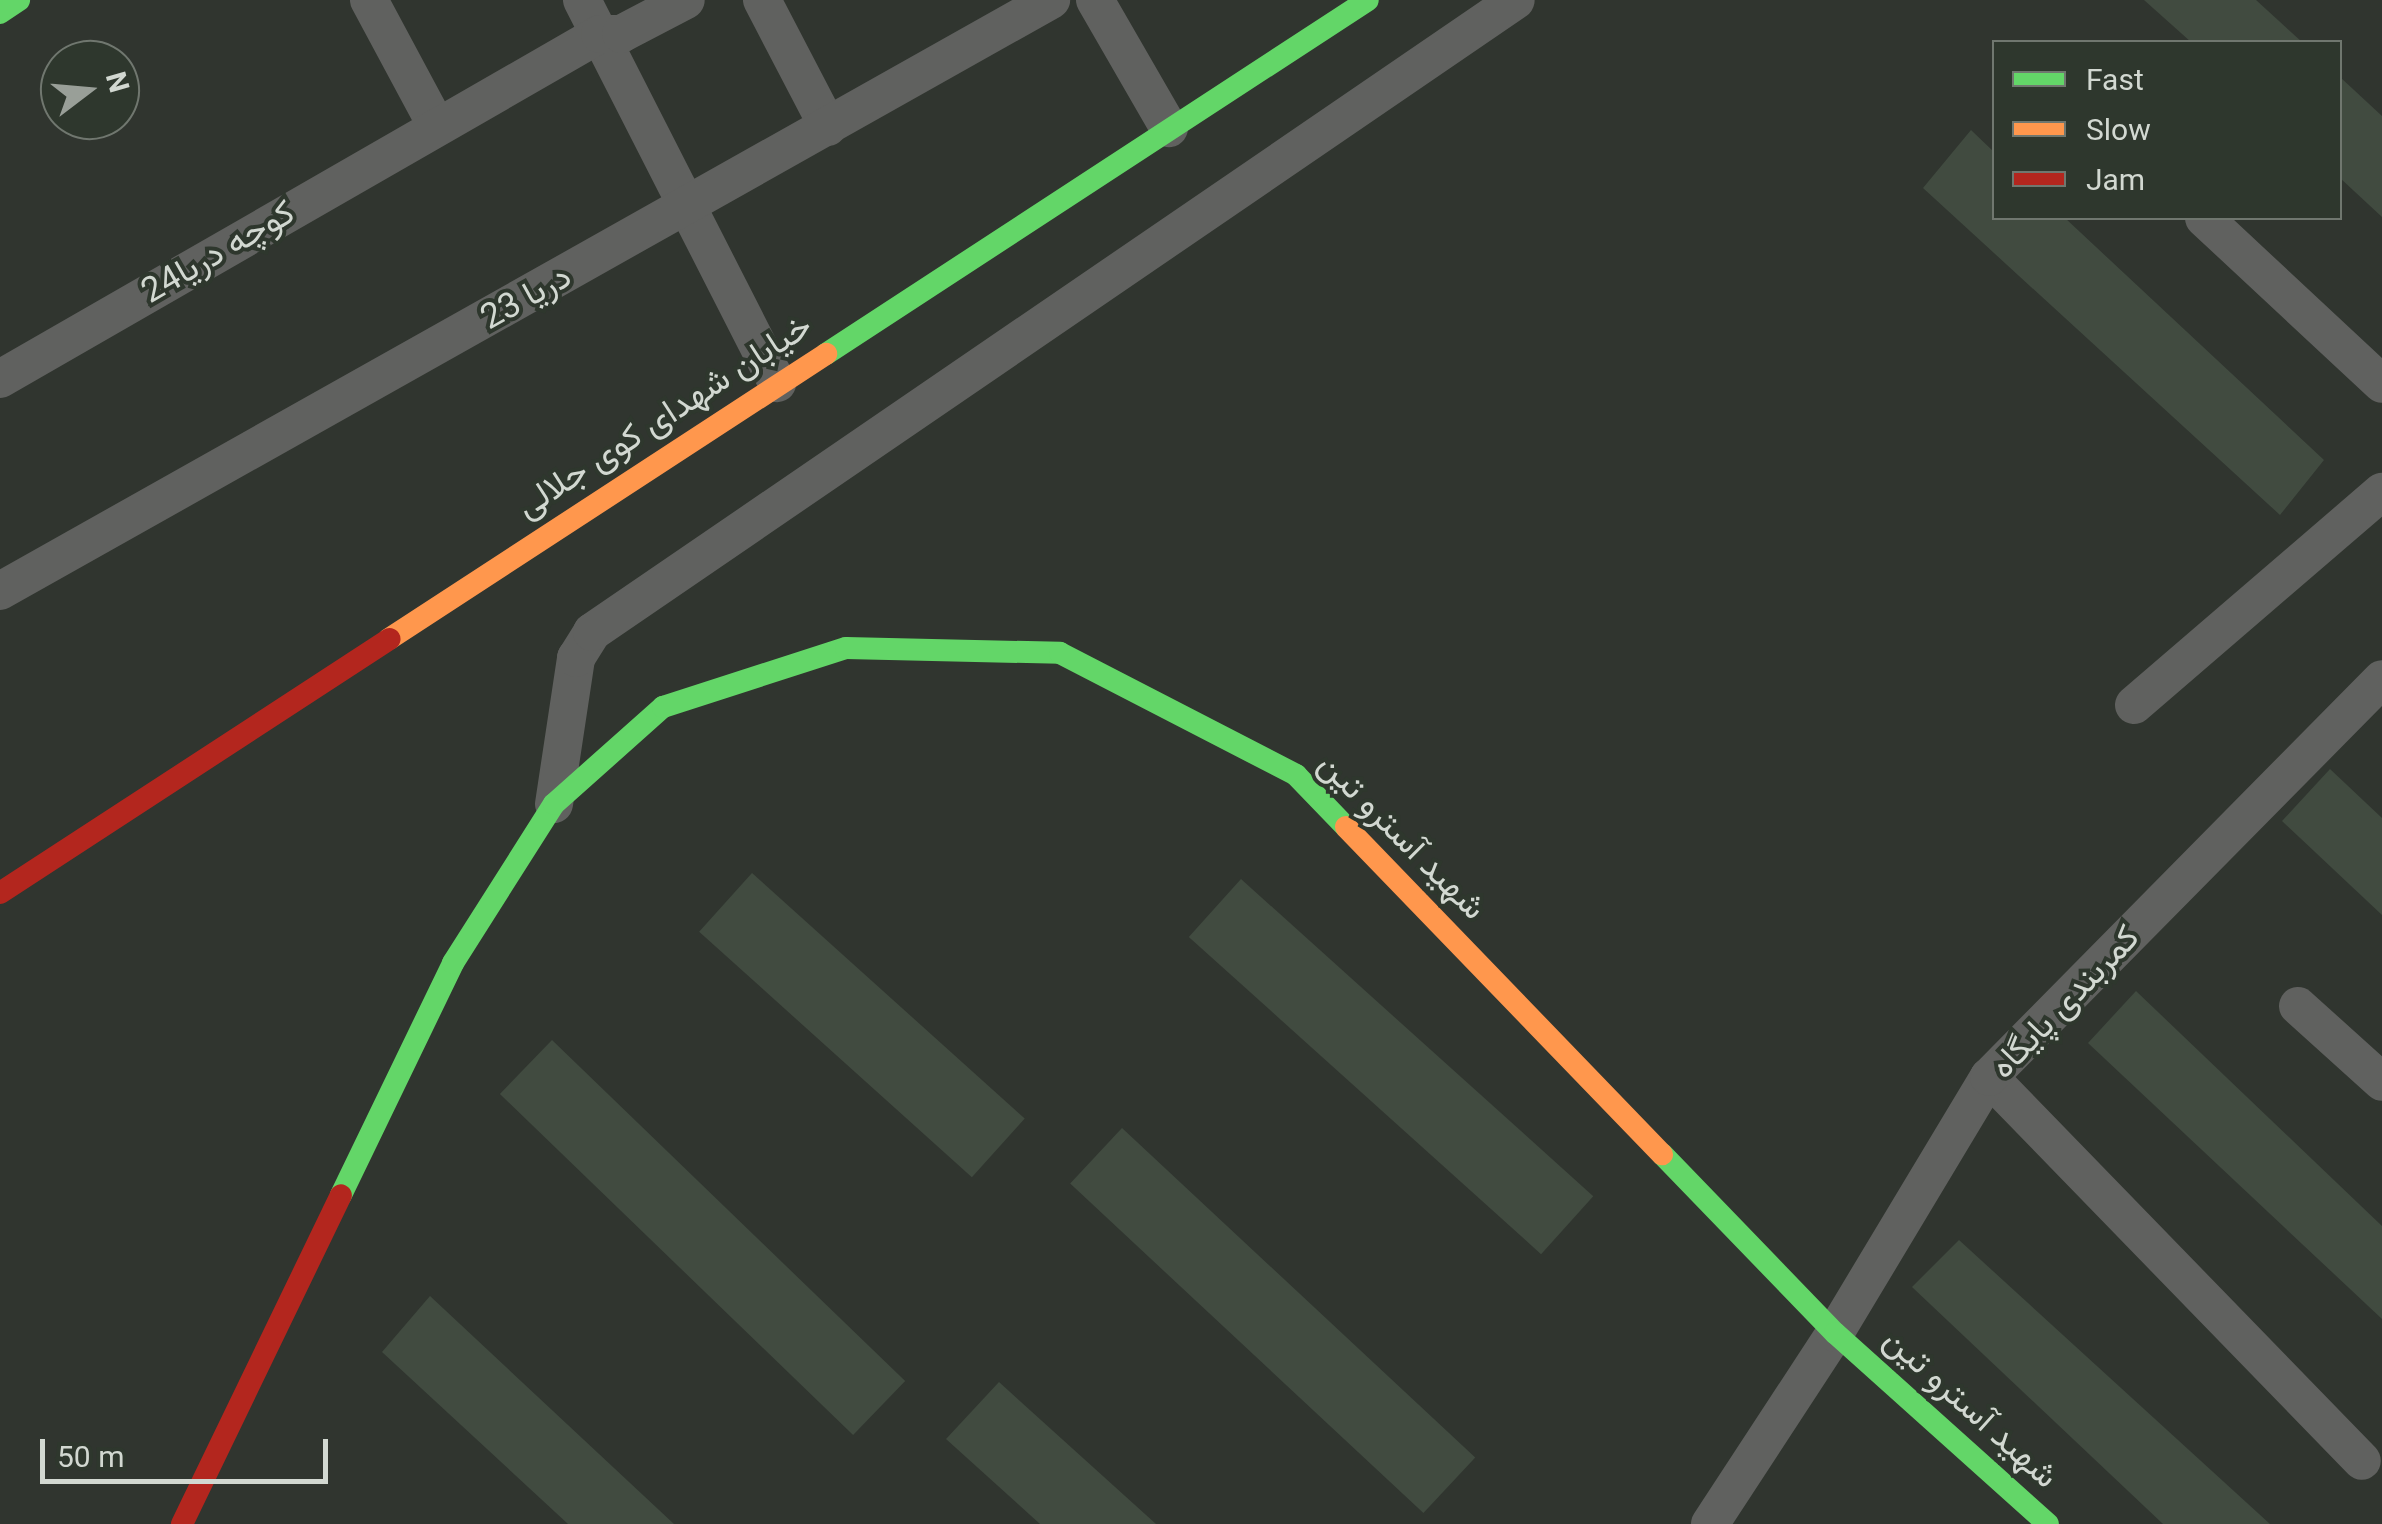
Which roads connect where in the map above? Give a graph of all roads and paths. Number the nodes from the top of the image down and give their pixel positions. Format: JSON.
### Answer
{"nodes":[{"id":1,"x":19,"y":0,"type":"edge"},
{"id":2,"x":369,"y":0,"type":"edge"},
{"id":3,"x":582,"y":0,"type":"edge"},
{"id":4,"x":686,"y":0,"type":"edge"},
{"id":5,"x":762,"y":0,"type":"edge"},
{"id":6,"x":1051,"y":0,"type":"edge"},
{"id":7,"x":1095,"y":0,"type":"edge"},
{"id":8,"x":1368,"y":0,"type":"edge"},
{"id":9,"x":1516,"y":0,"type":"edge"},
{"id":10,"x":0,"y":13,"type":"edge"},
{"id":11,"x":1323,"y":13,"type":"edge"},
{"id":12,"x":600,"y":34,"type":"junction"},
{"id":13,"x":436,"y":125,"type":"junction"},
{"id":14,"x":828,"y":126,"type":"junction"},
{"id":15,"x":1169,"y":128,"type":"junction"},
{"id":16,"x":685,"y":208,"type":"junction"},
{"id":17,"x":2206,"y":220,"type":"edge"},
{"id":18,"x":0,"y":379,"type":"edge"},
{"id":19,"x":777,"y":383,"type":"junction"},
{"id":20,"x":2382,"y":384,"type":"edge"},
{"id":21,"x":2382,"y":492,"type":"edge"},
{"id":22,"x":0,"y":591,"type":"edge"},
{"id":23,"x":2382,"y":680,"type":"edge"},
{"id":24,"x":2134,"y":706,"type":"dead end"},
{"id":25,"x":554,"y":804,"type":"junction"},
{"id":26,"x":0,"y":893,"type":"edge"},
{"id":27,"x":2298,"y":1006,"type":"dead end"},
{"id":28,"x":1989,"y":1077,"type":"junction"},
{"id":29,"x":2382,"y":1082,"type":"edge"},
{"id":30,"x":1835,"y":1333,"type":"junction"},
{"id":31,"x":2362,"y":1461,"type":"dead end"},
{"id":32,"x":182,"y":1524,"type":"edge"},
{"id":33,"x":1710,"y":1524,"type":"edge"},
{"id":34,"x":2048,"y":1524,"type":"edge"}],
"edges":[{"from":1,"to":10,"type":"street"},
{"from":2,"to":13,"type":"street"},
{"from":3,"to":12,"type":"street"},
{"from":4,"to":12,"type":"street","name":"کوچه دریا24"},
{"from":5,"to":14,"type":"street"},
{"from":6,"to":14,"type":"street","name":"دریا 23"},
{"from":7,"to":15,"type":"street"},
{"from":8,"to":11,"type":"street","name":"خیابان شهدای کوی جلالی"},
{"from":9,"to":25,"type":"street"},
{"from":11,"to":15,"type":"street","name":"خیابان شهدای کوی جلالی"},
{"from":12,"to":13,"type":"street","name":"کوچه دریا24"},
{"from":12,"to":16,"type":"street"},
{"from":13,"to":18,"type":"street","name":"کوچه دریا24"},
{"from":14,"to":16,"type":"street","name":"دریا 23"},
{"from":15,"to":19,"type":"street","name":"خیابان شهدای کوی جلالی"},
{"from":16,"to":19,"type":"street"},
{"from":16,"to":22,"type":"street","name":"دریا 23"},
{"from":17,"to":20,"type":"street"},
{"from":19,"to":26,"type":"street","name":"خیابان شهدای کوی جلالی"},
{"from":21,"to":24,"type":"street"},
{"from":23,"to":28,"type":"street","name":"کمربندی پایگاه"},
{"from":25,"to":30,"type":"street","name":"شهید آسترو تین"},
{"from":25,"to":32,"type":"street","name":"شهید آسترو تین"},
{"from":27,"to":29,"type":"street"},
{"from":28,"to":30,"type":"street","name":"کمربندی پایگاه"},
{"from":28,"to":31,"type":"street"},
{"from":30,"to":33,"type":"street","name":"کمربندی پایگاه"},
{"from":30,"to":34,"type":"street","name":"شهید آسترو تین"}]}
